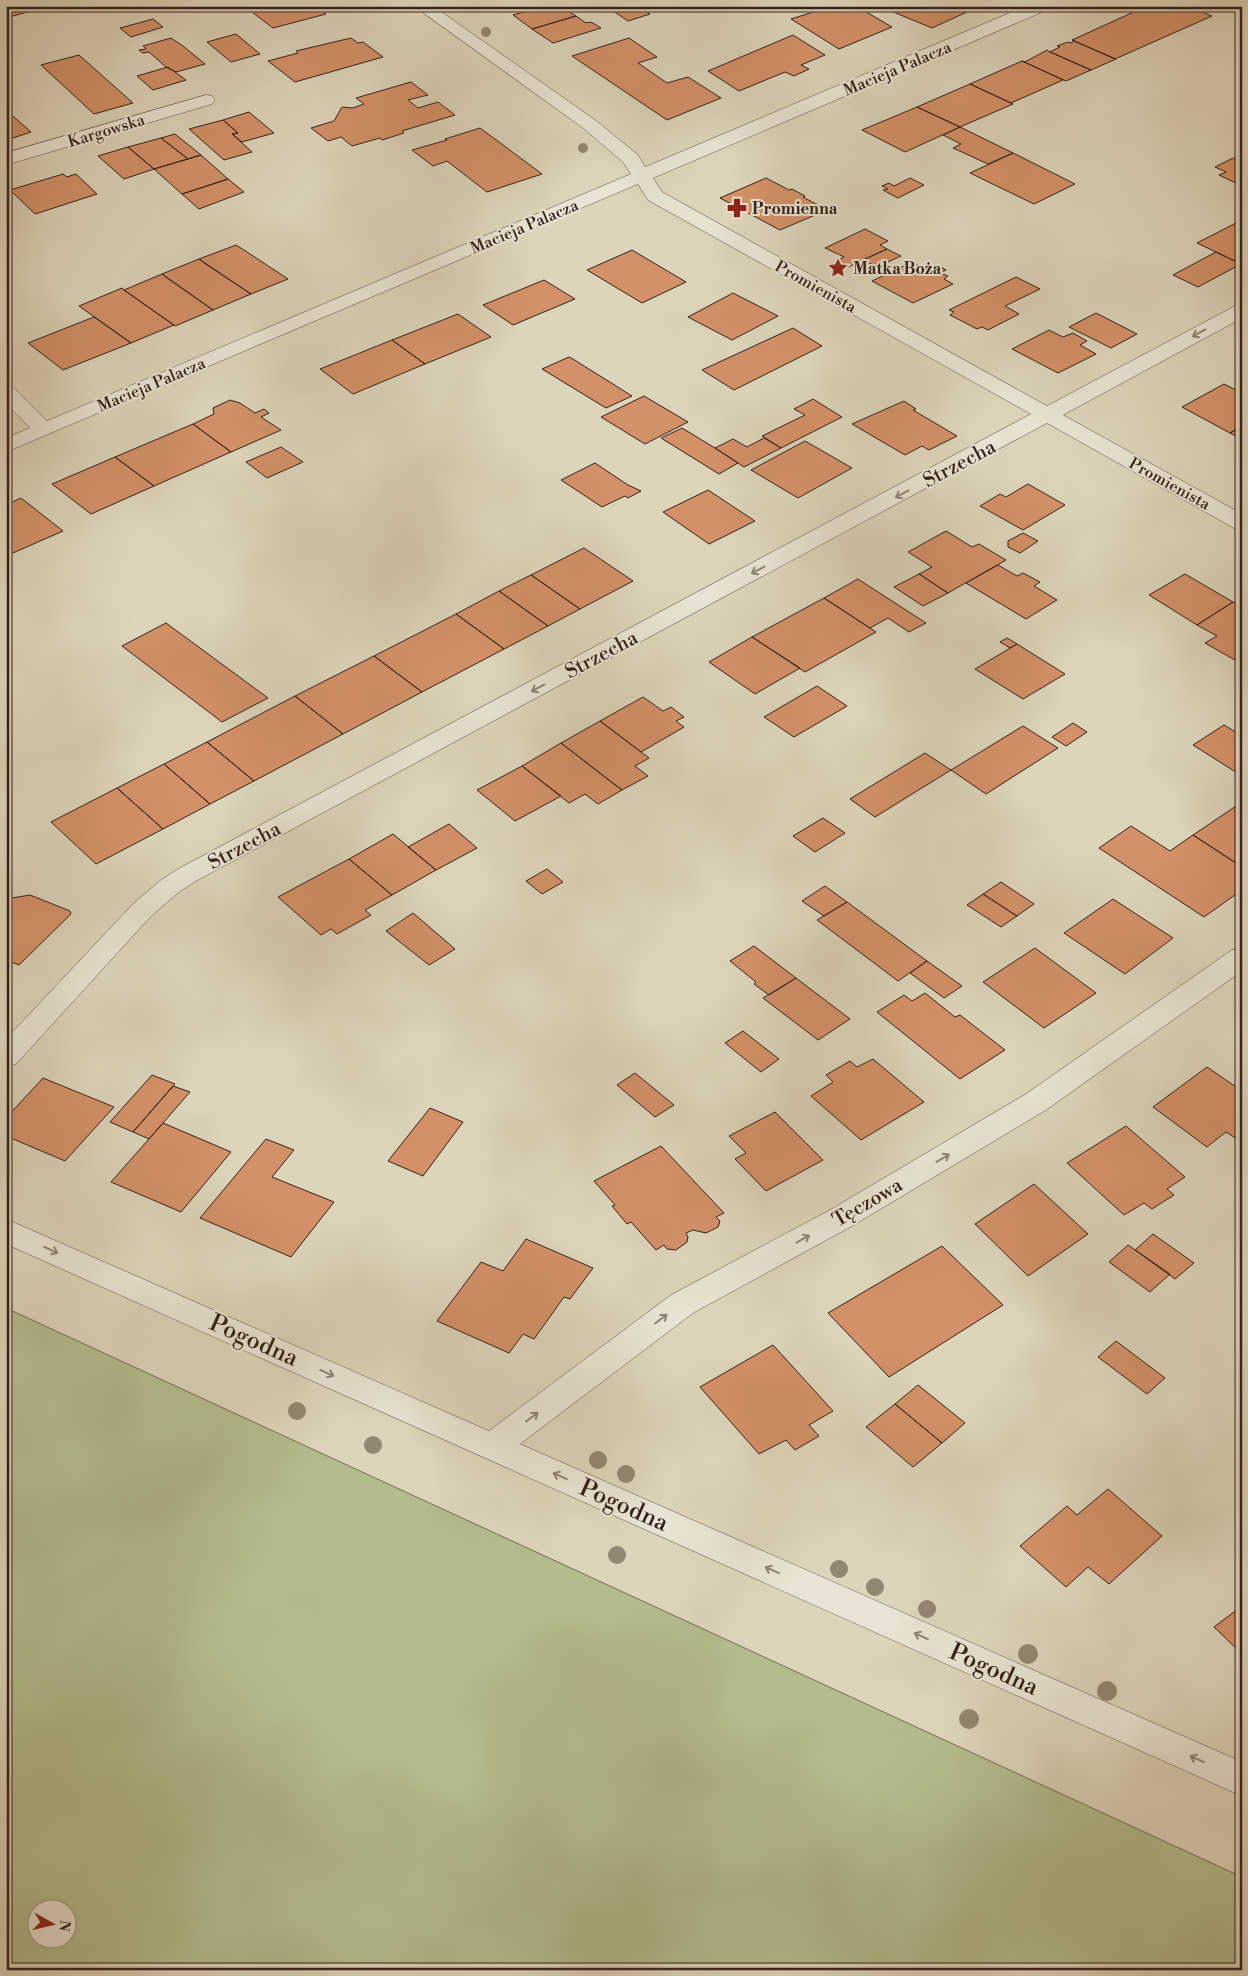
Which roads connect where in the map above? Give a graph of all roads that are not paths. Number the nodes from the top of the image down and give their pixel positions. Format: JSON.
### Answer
{"nodes":[{"id":1,"x":422,"y":6,"type":"edge"},
{"id":2,"x":1039,"y":7,"type":"edge"},
{"id":3,"x":206,"y":100,"type":"dead end"},
{"id":4,"x":6,"y":159,"type":"edge"},
{"id":5,"x":641,"y":177,"type":"junction"},
{"id":6,"x":1242,"y":310,"type":"edge"},
{"id":7,"x":6,"y":390,"type":"edge"},
{"id":8,"x":1048,"y":416,"type":"junction"},
{"id":9,"x":44,"y":430,"type":"junction"},
{"id":10,"x":6,"y":446,"type":"edge"},
{"id":11,"x":1242,"y":523,"type":"edge"},
{"id":12,"x":1242,"y":957,"type":"edge"},
{"id":13,"x":6,"y":1057,"type":"edge"},
{"id":14,"x":6,"y":1230,"type":"edge"},
{"id":15,"x":493,"y":1446,"type":"junction"},
{"id":16,"x":1242,"y":1779,"type":"edge"}],
"edges":[{"from":1,"to":5,"type":"street","name":"Promienista"},
{"from":2,"to":5,"type":"street","name":"Macieja Palacza"},
{"from":3,"to":4,"type":"street","name":"Kargowska"},
{"from":5,"to":8,"type":"street","name":"Promienista"},
{"from":5,"to":9,"type":"street","name":"Macieja Palacza"},
{"from":6,"to":8,"type":"street","name":"Strzecha","one_way":true},
{"from":7,"to":9,"type":"street"},
{"from":8,"to":11,"type":"street","name":"Promienista"},
{"from":8,"to":13,"type":"street","name":"Strzecha","one_way":true},
{"from":9,"to":10,"type":"street","name":"Macieja Palacza"},
{"from":15,"to":12,"type":"street","name":"Tęczowa","one_way":true},
{"from":14,"to":15,"type":"street","name":"Pogodna","one_way":true},
{"from":16,"to":15,"type":"street","name":"Pogodna","one_way":true}]}
